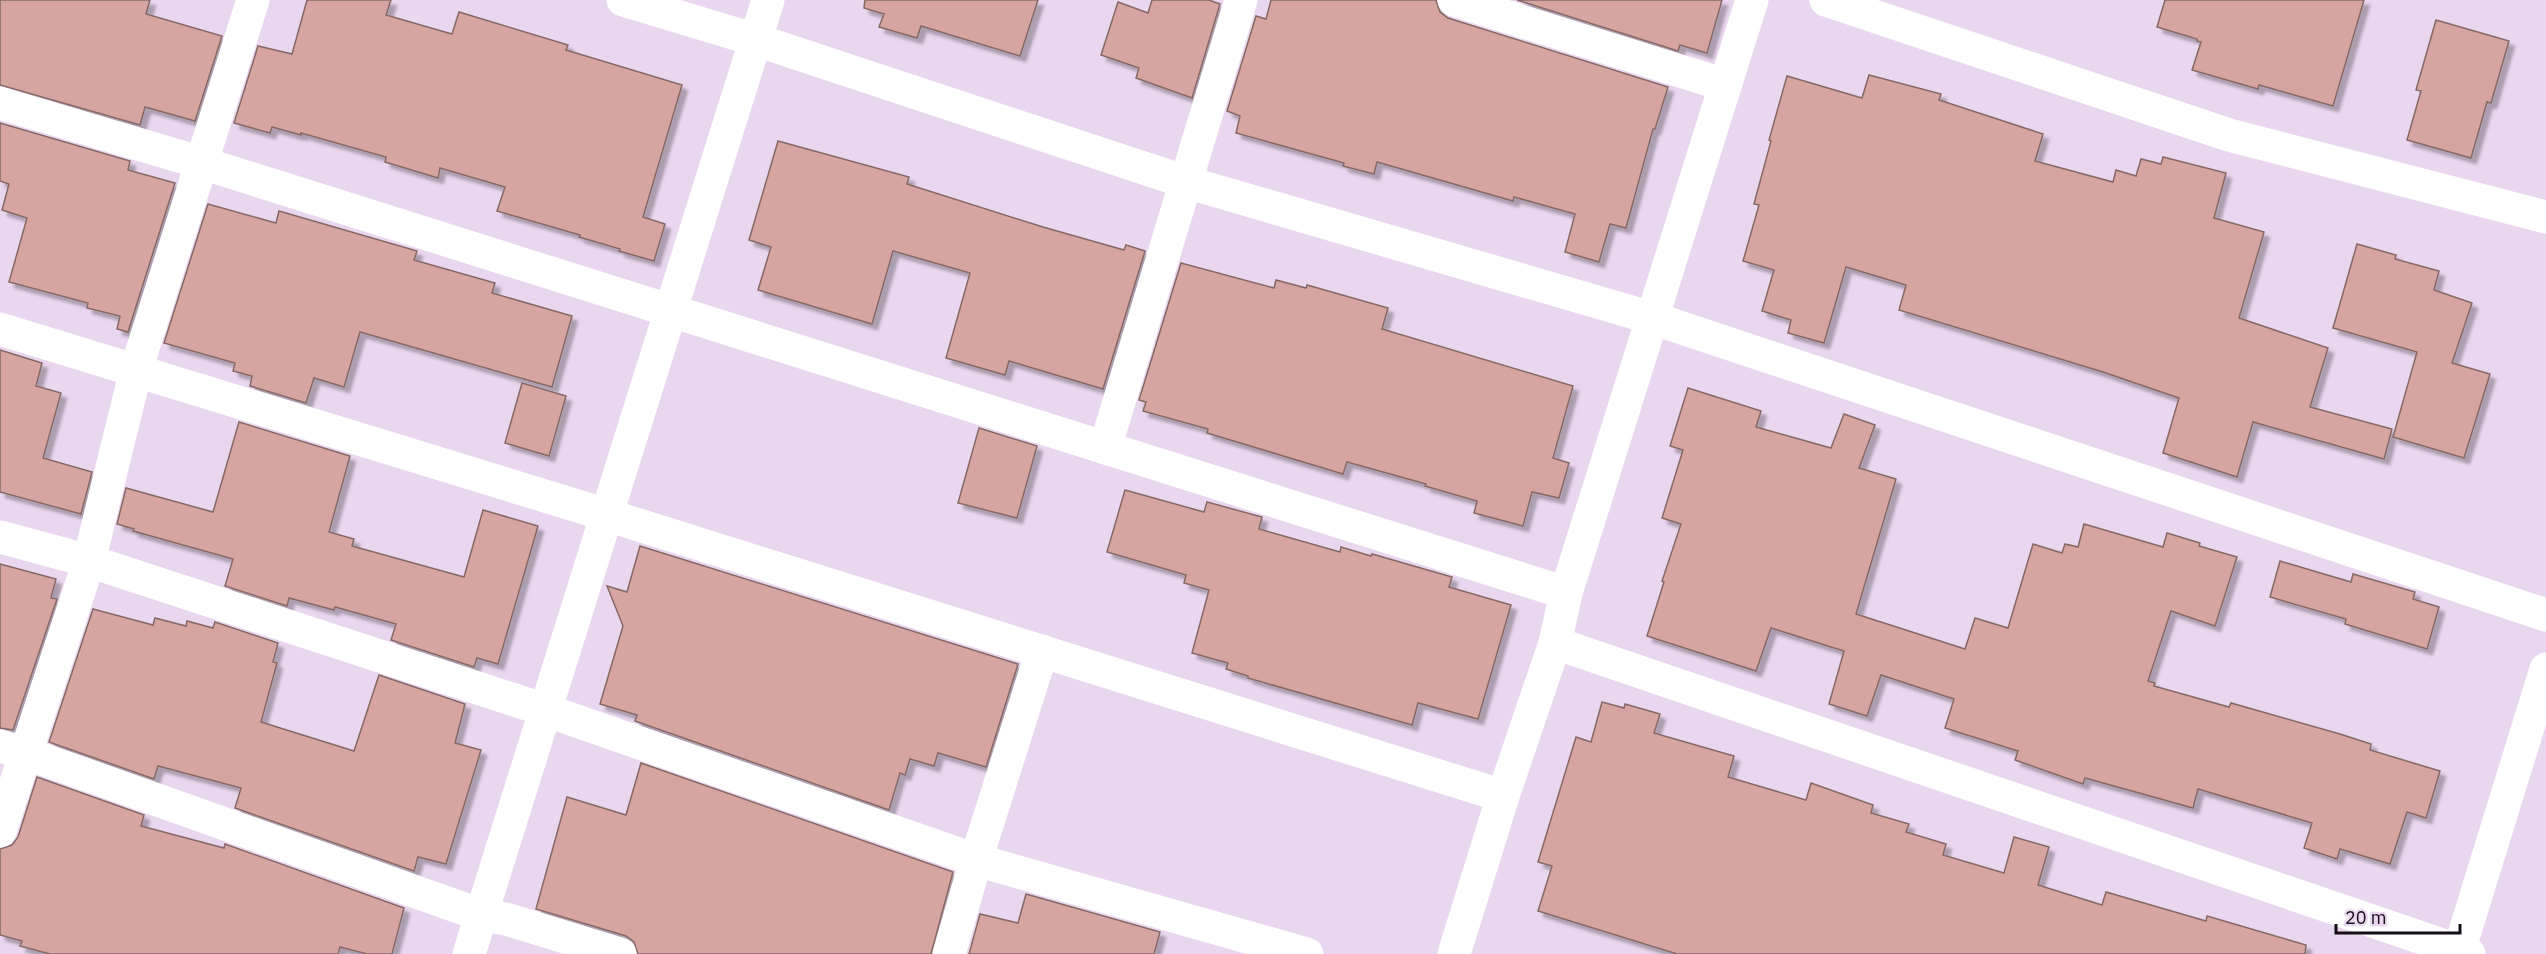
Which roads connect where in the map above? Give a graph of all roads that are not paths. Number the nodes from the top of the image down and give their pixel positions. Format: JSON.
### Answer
{"nodes":[{"id":1,"x":253,"y":0,"type":"edge"},
{"id":2,"x":623,"y":0,"type":"edge"},
{"id":3,"x":768,"y":0,"type":"edge"},
{"id":4,"x":1241,"y":0,"type":"edge"},
{"id":5,"x":1454,"y":0,"type":"edge"},
{"id":6,"x":1752,"y":0,"type":"edge"},
{"id":7,"x":1826,"y":0,"type":"edge"},
{"id":8,"x":756,"y":40,"type":"junction"},
{"id":9,"x":1725,"y":85,"type":"junction"},
{"id":10,"x":0,"y":103,"type":"edge"},
{"id":11,"x":202,"y":163,"type":"junction"},
{"id":12,"x":1186,"y":182,"type":"junction"},
{"id":13,"x":2546,"y":216,"type":"edge"},
{"id":14,"x":671,"y":310,"type":"junction"},
{"id":15,"x":1653,"y":318,"type":"junction"},
{"id":16,"x":0,"y":329,"type":"edge"},
{"id":17,"x":136,"y":370,"type":"junction"},
{"id":18,"x":1105,"y":448,"type":"junction"},
{"id":19,"x":607,"y":515,"type":"junction"},
{"id":20,"x":0,"y":537,"type":"edge"},
{"id":21,"x":90,"y":561,"type":"junction"},
{"id":22,"x":1566,"y":593,"type":"junction"},
{"id":23,"x":2546,"y":615,"type":"edge"},
{"id":24,"x":1555,"y":643,"type":"junction"},
{"id":25,"x":1042,"y":651,"type":"junction"},
{"id":26,"x":2546,"y":669,"type":"edge"},
{"id":27,"x":545,"y":710,"type":"junction"},
{"id":28,"x":13,"y":750,"type":"edge"},
{"id":29,"x":1503,"y":796,"type":"junction"},
{"id":30,"x":0,"y":831,"type":"edge"},
{"id":31,"x":976,"y":860,"type":"junction"},
{"id":32,"x":481,"y":915,"type":"junction"},
{"id":33,"x":2462,"y":953,"type":"edge"},
{"id":34,"x":469,"y":954,"type":"edge"},
{"id":35,"x":620,"y":954,"type":"edge"},
{"id":36,"x":949,"y":954,"type":"edge"},
{"id":37,"x":1307,"y":954,"type":"edge"},
{"id":38,"x":1455,"y":954,"type":"edge"}],
"edges":[{"from":1,"to":11,"type":"street"},
{"from":2,"to":8,"type":"street"},
{"from":3,"to":8,"type":"street"},
{"from":4,"to":12,"type":"street"},
{"from":5,"to":9,"type":"street"},
{"from":6,"to":9,"type":"street"},
{"from":7,"to":13,"type":"street"},
{"from":8,"to":12,"type":"street"},
{"from":8,"to":14,"type":"street"},
{"from":9,"to":15,"type":"street"},
{"from":10,"to":11,"type":"street"},
{"from":11,"to":14,"type":"street"},
{"from":11,"to":17,"type":"street"},
{"from":12,"to":15,"type":"street"},
{"from":12,"to":18,"type":"street"},
{"from":14,"to":18,"type":"street"},
{"from":14,"to":19,"type":"street"},
{"from":15,"to":22,"type":"street"},
{"from":15,"to":23,"type":"street"},
{"from":16,"to":17,"type":"street"},
{"from":17,"to":19,"type":"street"},
{"from":17,"to":21,"type":"street"},
{"from":18,"to":22,"type":"street"},
{"from":19,"to":25,"type":"street"},
{"from":19,"to":27,"type":"street"},
{"from":20,"to":21,"type":"street"},
{"from":21,"to":27,"type":"street"},
{"from":21,"to":28,"type":"street"},
{"from":22,"to":24,"type":"street"},
{"from":24,"to":29,"type":"street"},
{"from":24,"to":33,"type":"street"},
{"from":25,"to":29,"type":"street"},
{"from":25,"to":31,"type":"street"},
{"from":26,"to":33,"type":"street"},
{"from":27,"to":31,"type":"street"},
{"from":27,"to":32,"type":"street"},
{"from":28,"to":30,"type":"street"},
{"from":28,"to":32,"type":"street"},
{"from":29,"to":38,"type":"street"},
{"from":31,"to":36,"type":"street"},
{"from":31,"to":37,"type":"street"},
{"from":32,"to":34,"type":"street"},
{"from":32,"to":35,"type":"street"}]}
